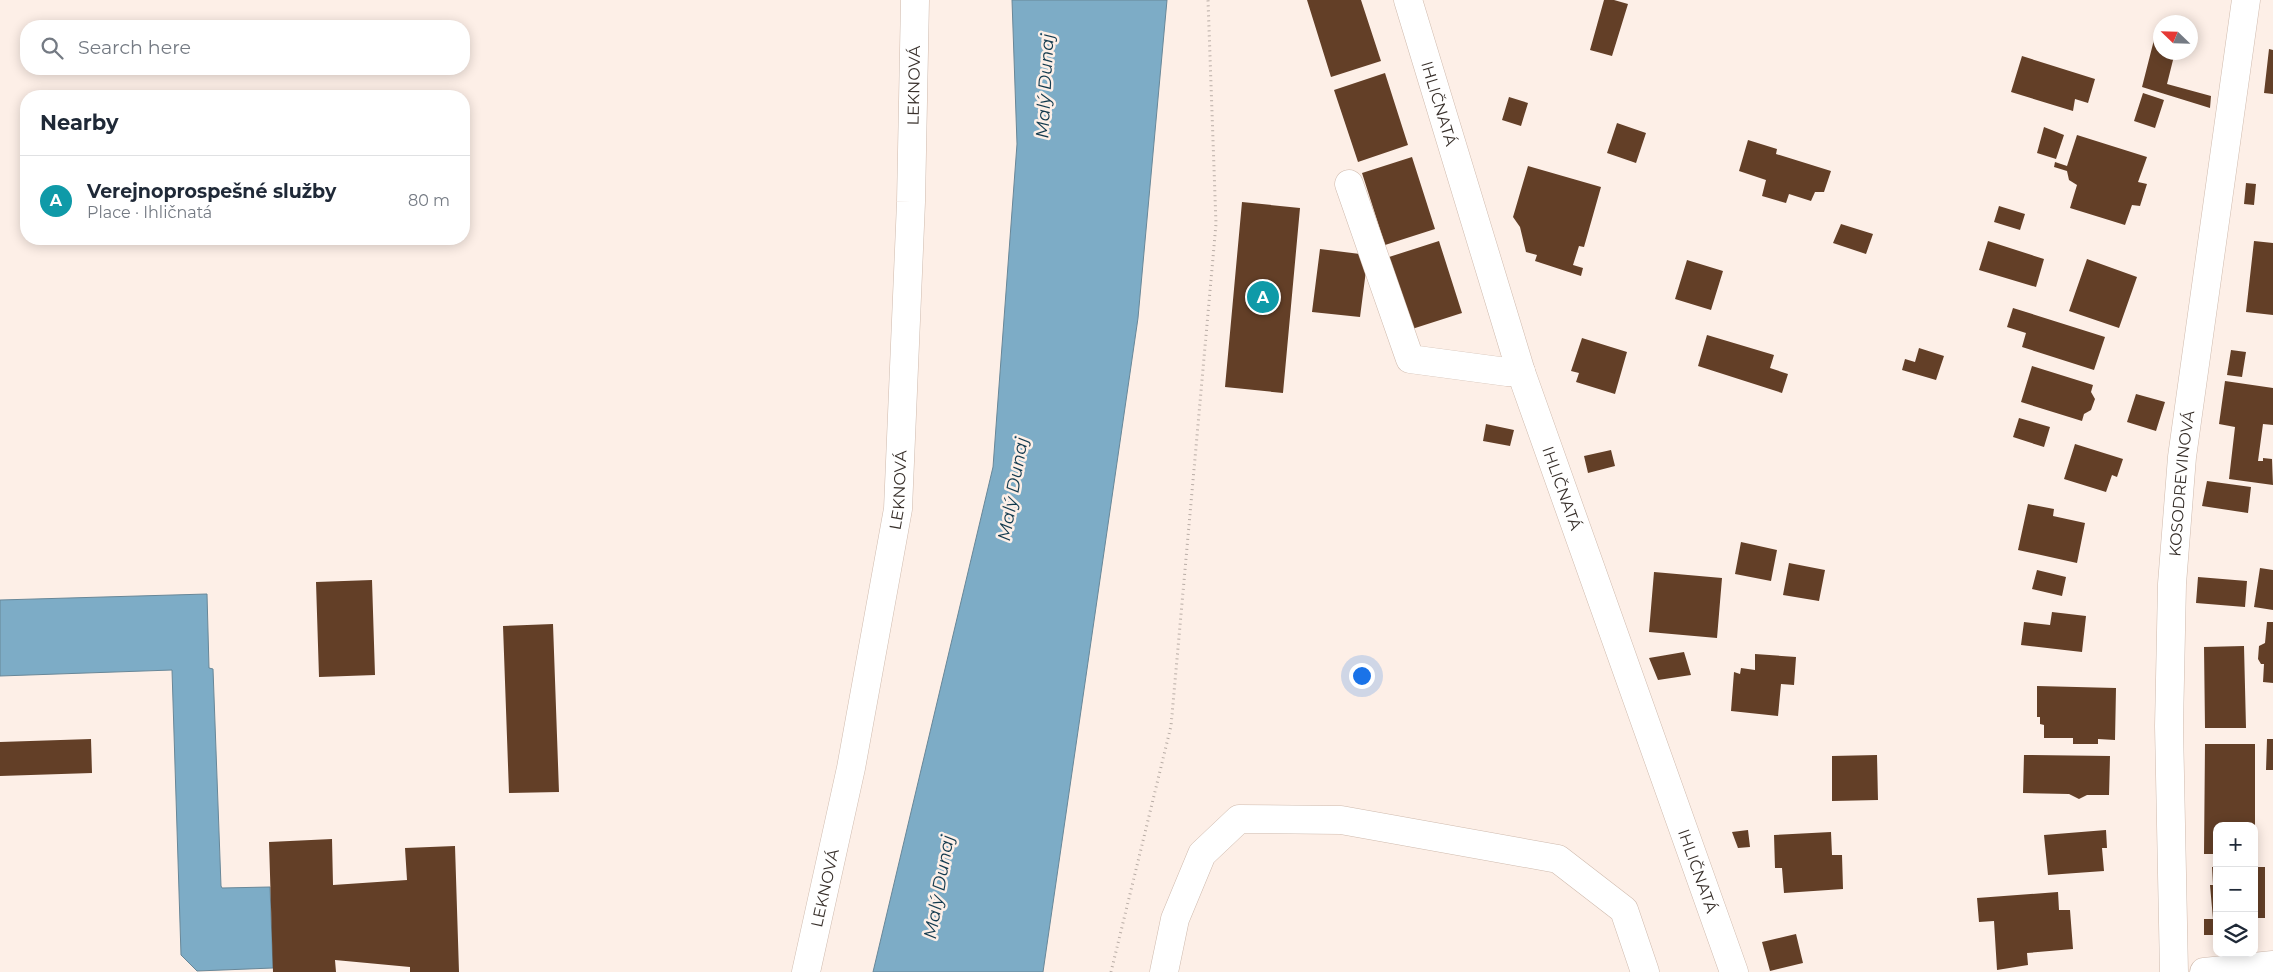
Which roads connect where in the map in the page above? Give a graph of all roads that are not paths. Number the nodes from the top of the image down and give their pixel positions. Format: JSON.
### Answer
{"nodes":[{"id":1,"x":915,"y":0,"type":"edge"},
{"id":2,"x":1408,"y":0,"type":"edge"},
{"id":3,"x":2246,"y":0,"type":"edge"},
{"id":4,"x":1349,"y":184,"type":"dead end"},
{"id":5,"x":1521,"y":372,"type":"junction"},
{"id":6,"x":2273,"y":965,"type":"edge"},
{"id":7,"x":806,"y":972,"type":"edge"},
{"id":8,"x":1164,"y":972,"type":"edge"},
{"id":9,"x":1646,"y":972,"type":"edge"},
{"id":10,"x":1734,"y":972,"type":"edge"},
{"id":11,"x":2174,"y":972,"type":"edge"},
{"id":12,"x":2204,"y":972,"type":"edge"}],
"edges":[{"from":1,"to":7,"type":"street","name":"LEKNOVÁ"},
{"from":2,"to":5,"type":"street","name":"IHLIČNATÁ"},
{"from":3,"to":11,"type":"street","name":"KOSODREVINOVÁ"},
{"from":4,"to":5,"type":"street"},
{"from":5,"to":10,"type":"street","name":"IHLIČNATÁ"},
{"from":6,"to":12,"type":"street"},
{"from":8,"to":9,"type":"street"}]}
